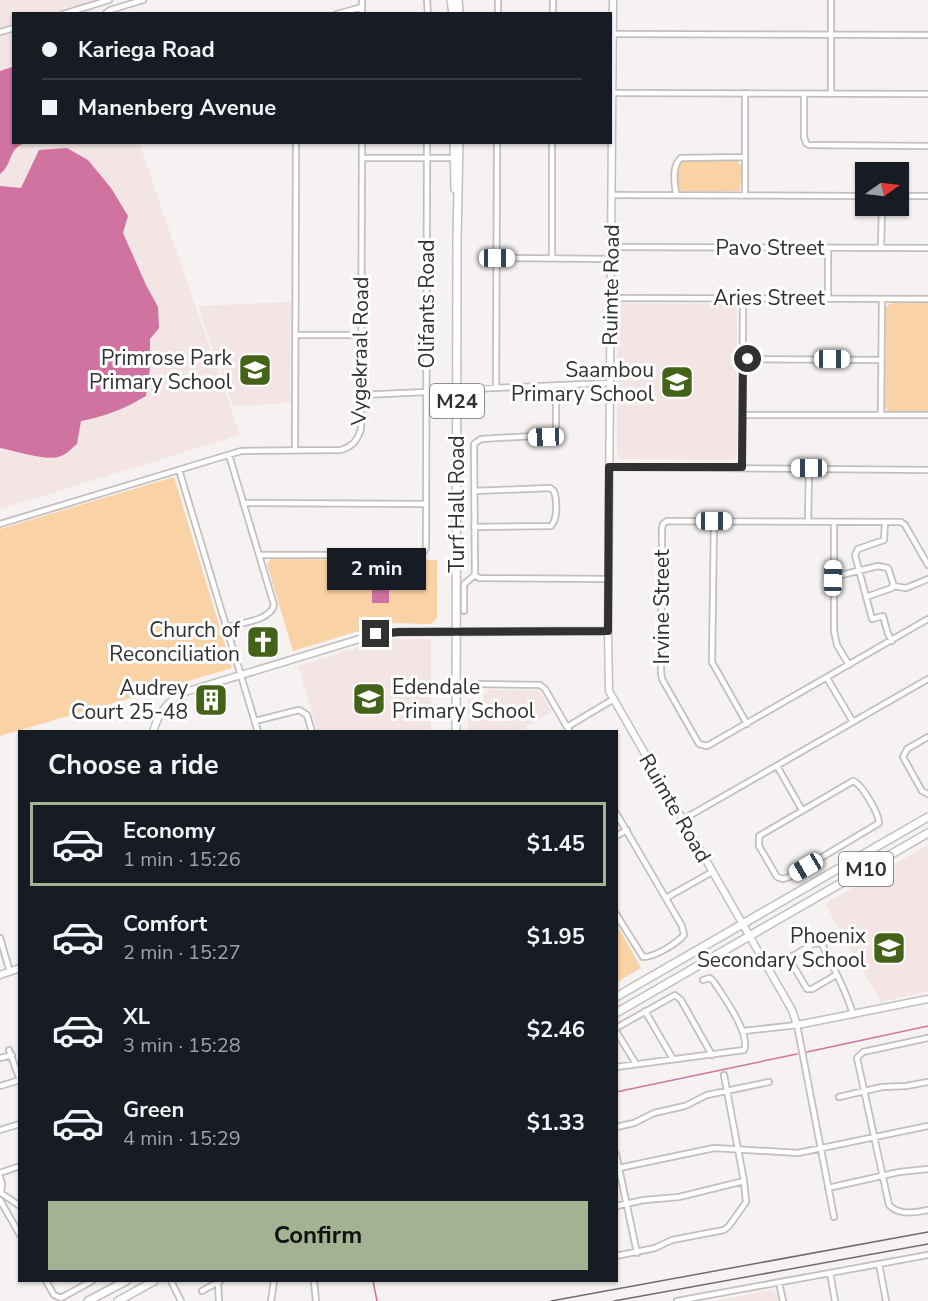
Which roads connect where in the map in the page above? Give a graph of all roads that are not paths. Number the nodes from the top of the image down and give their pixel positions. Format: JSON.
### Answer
{"nodes":[{"id":1,"x":109,"y":0,"type":"edge"},
{"id":2,"x":143,"y":0,"type":"edge"},
{"id":3,"x":362,"y":0,"type":"edge"},
{"id":4,"x":613,"y":0,"type":"edge"},
{"id":5,"x":831,"y":0,"type":"edge"},
{"id":6,"x":362,"y":7,"type":"junction"},
{"id":7,"x":70,"y":12,"type":"edge"},
{"id":8,"x":107,"y":12,"type":"edge"},
{"id":9,"x":344,"y":12,"type":"edge"},
{"id":10,"x":362,"y":12,"type":"edge"},
{"id":11,"x":613,"y":34,"type":"junction"},
{"id":12,"x":831,"y":34,"type":"junction"},
{"id":13,"x":928,"y":35,"type":"edge"},
{"id":14,"x":612,"y":93,"type":"junction"},
{"id":15,"x":744,"y":93,"type":"junction"},
{"id":16,"x":804,"y":94,"type":"junction"},
{"id":17,"x":831,"y":94,"type":"junction"},
{"id":18,"x":928,"y":94,"type":"edge"},
{"id":19,"x":296,"y":144,"type":"edge"},
{"id":20,"x":362,"y":144,"type":"edge"},
{"id":21,"x":427,"y":144,"type":"edge"},
{"id":22,"x":454,"y":144,"type":"edge"},
{"id":23,"x":459,"y":144,"type":"edge"},
{"id":24,"x":497,"y":144,"type":"edge"},
{"id":25,"x":552,"y":144,"type":"edge"},
{"id":26,"x":928,"y":146,"type":"edge"},
{"id":27,"x":745,"y":157,"type":"junction"},
{"id":28,"x":457,"y":158,"type":"junction"},
{"id":29,"x":362,"y":159,"type":"junction"},
{"id":30,"x":427,"y":159,"type":"junction"},
{"id":31,"x":612,"y":195,"type":"junction"},
{"id":32,"x":676,"y":195,"type":"junction"},
{"id":33,"x":745,"y":195,"type":"junction"},
{"id":34,"x":855,"y":196,"type":"edge"},
{"id":35,"x":909,"y":196,"type":"edge"},
{"id":36,"x":928,"y":196,"type":"edge"},
{"id":37,"x":882,"y":216,"type":"edge"},
{"id":38,"x":611,"y":247,"type":"junction"},
{"id":39,"x":828,"y":248,"type":"junction"},
{"id":40,"x":881,"y":248,"type":"junction"},
{"id":41,"x":928,"y":248,"type":"edge"},
{"id":42,"x":497,"y":258,"type":"junction"},
{"id":43,"x":552,"y":258,"type":"junction"},
{"id":44,"x":611,"y":259,"type":"junction"},
{"id":45,"x":611,"y":298,"type":"junction"},
{"id":46,"x":743,"y":298,"type":"junction"},
{"id":47,"x":828,"y":299,"type":"junction"},
{"id":48,"x":882,"y":299,"type":"junction"},
{"id":49,"x":928,"y":299,"type":"edge"},
{"id":50,"x":296,"y":335,"type":"junction"},
{"id":51,"x":361,"y":335,"type":"junction"},
{"id":52,"x":743,"y":359,"type":"junction"},
{"id":53,"x":881,"y":360,"type":"junction"},
{"id":54,"x":609,"y":383,"type":"junction"},
{"id":55,"x":556,"y":386,"type":"junction"},
{"id":56,"x":496,"y":388,"type":"junction"},
{"id":57,"x":473,"y":389,"type":"dead end"},
{"id":58,"x":426,"y":392,"type":"junction"},
{"id":59,"x":361,"y":395,"type":"junction"},
{"id":60,"x":743,"y":414,"type":"junction"},
{"id":61,"x":881,"y":414,"type":"junction"},
{"id":62,"x":928,"y":415,"type":"edge"},
{"id":63,"x":295,"y":449,"type":"junction"},
{"id":64,"x":229,"y":455,"type":"junction"},
{"id":65,"x":609,"y":467,"type":"junction"},
{"id":66,"x":742,"y":467,"type":"junction"},
{"id":67,"x":809,"y":468,"type":"junction"},
{"id":68,"x":179,"y":470,"type":"junction"},
{"id":69,"x":928,"y":470,"type":"edge"},
{"id":70,"x":474,"y":491,"type":"junction"},
{"id":71,"x":243,"y":503,"type":"junction"},
{"id":72,"x":426,"y":504,"type":"junction"},
{"id":73,"x":714,"y":521,"type":"junction"},
{"id":74,"x":808,"y":522,"type":"junction"},
{"id":75,"x":834,"y":522,"type":"junction"},
{"id":76,"x":885,"y":522,"type":"junction"},
{"id":77,"x":0,"y":524,"type":"edge"},
{"id":78,"x":474,"y":527,"type":"junction"},
{"id":79,"x":259,"y":555,"type":"junction"},
{"id":80,"x":928,"y":565,"type":"edge"},
{"id":81,"x":859,"y":571,"type":"junction"},
{"id":82,"x":475,"y":575,"type":"junction"},
{"id":83,"x":833,"y":578,"type":"junction"},
{"id":84,"x":608,"y":579,"type":"junction"},
{"id":85,"x":928,"y":579,"type":"edge"},
{"id":86,"x":892,"y":586,"type":"junction"},
{"id":87,"x":866,"y":597,"type":"junction"},
{"id":88,"x":464,"y":611,"type":"dead end"},
{"id":89,"x":928,"y":619,"type":"edge"},
{"id":90,"x":226,"y":627,"type":"junction"},
{"id":91,"x":608,"y":631,"type":"junction"},
{"id":92,"x":456,"y":632,"type":"junction"},
{"id":93,"x":892,"y":640,"type":"junction"},
{"id":94,"x":849,"y":665,"type":"junction"},
{"id":95,"x":240,"y":675,"type":"junction"},
{"id":96,"x":827,"y":678,"type":"junction"},
{"id":97,"x":928,"y":679,"type":"edge"},
{"id":98,"x":474,"y":684,"type":"dead end"},
{"id":99,"x":612,"y":699,"type":"junction"},
{"id":100,"x":255,"y":722,"type":"junction"},
{"id":101,"x":853,"y":722,"type":"junction"},
{"id":102,"x":747,"y":724,"type":"junction"},
{"id":103,"x":567,"y":726,"type":"junction"},
{"id":104,"x":154,"y":730,"type":"edge"},
{"id":105,"x":257,"y":730,"type":"edge"},
{"id":106,"x":311,"y":730,"type":"edge"},
{"id":107,"x":456,"y":730,"type":"edge"},
{"id":108,"x":569,"y":730,"type":"edge"},
{"id":109,"x":928,"y":738,"type":"edge"},
{"id":110,"x":777,"y":766,"type":"junction"},
{"id":111,"x":928,"y":794,"type":"edge"},
{"id":112,"x":802,"y":810,"type":"junction"},
{"id":113,"x":618,"y":816,"type":"edge"},
{"id":114,"x":928,"y":817,"type":"edge"},
{"id":115,"x":682,"y":820,"type":"junction"},
{"id":116,"x":627,"y":830,"type":"junction"},
{"id":117,"x":928,"y":833,"type":"edge"},
{"id":118,"x":618,"y":835,"type":"edge"},
{"id":119,"x":712,"y":872,"type":"junction"},
{"id":120,"x":666,"y":898,"type":"junction"},
{"id":121,"x":618,"y":917,"type":"edge"},
{"id":122,"x":742,"y":924,"type":"junction"},
{"id":123,"x":749,"y":936,"type":"junction"},
{"id":124,"x":0,"y":938,"type":"edge"},
{"id":125,"x":18,"y":969,"type":"edge"},
{"id":126,"x":10,"y":972,"type":"junction"},
{"id":127,"x":0,"y":975,"type":"edge"},
{"id":128,"x":836,"y":975,"type":"junction"},
{"id":129,"x":703,"y":980,"type":"dead end"},
{"id":130,"x":618,"y":996,"type":"edge"},
{"id":131,"x":928,"y":999,"type":"edge"},
{"id":132,"x":645,"y":1011,"type":"junction"},
{"id":133,"x":618,"y":1012,"type":"edge"},
{"id":134,"x":853,"y":1015,"type":"junction"},
{"id":135,"x":797,"y":1025,"type":"junction"},
{"id":136,"x":618,"y":1028,"type":"edge"},
{"id":137,"x":743,"y":1031,"type":"junction"},
{"id":138,"x":618,"y":1032,"type":"edge"},
{"id":139,"x":928,"y":1038,"type":"edge"},
{"id":140,"x":712,"y":1055,"type":"junction"},
{"id":141,"x":0,"y":1058,"type":"edge"},
{"id":142,"x":674,"y":1059,"type":"junction"},
{"id":143,"x":636,"y":1064,"type":"junction"},
{"id":144,"x":618,"y":1067,"type":"edge"},
{"id":145,"x":18,"y":1074,"type":"edge"},
{"id":146,"x":724,"y":1075,"type":"dead end"},
{"id":147,"x":18,"y":1081,"type":"edge"},
{"id":148,"x":769,"y":1082,"type":"dead end"},
{"id":149,"x":928,"y":1082,"type":"edge"},
{"id":150,"x":0,"y":1086,"type":"edge"},
{"id":151,"x":727,"y":1090,"type":"junction"},
{"id":152,"x":864,"y":1091,"type":"junction"},
{"id":153,"x":838,"y":1097,"type":"dead end"},
{"id":154,"x":18,"y":1125,"type":"edge"},
{"id":155,"x":928,"y":1126,"type":"edge"},
{"id":156,"x":618,"y":1127,"type":"edge"},
{"id":157,"x":0,"y":1130,"type":"edge"},
{"id":158,"x":874,"y":1137,"type":"junction"},
{"id":159,"x":739,"y":1149,"type":"junction"},
{"id":160,"x":820,"y":1149,"type":"junction"},
{"id":161,"x":618,"y":1163,"type":"edge"},
{"id":162,"x":18,"y":1166,"type":"edge"},
{"id":163,"x":619,"y":1167,"type":"junction"},
{"id":164,"x":928,"y":1169,"type":"edge"},
{"id":165,"x":0,"y":1175,"type":"edge"},
{"id":166,"x":882,"y":1176,"type":"junction"},
{"id":167,"x":744,"y":1181,"type":"junction"},
{"id":168,"x":828,"y":1188,"type":"junction"},
{"id":169,"x":1,"y":1193,"type":"edge"},
{"id":170,"x":0,"y":1200,"type":"edge"},
{"id":171,"x":627,"y":1204,"type":"junction"},
{"id":172,"x":18,"y":1205,"type":"edge"},
{"id":173,"x":618,"y":1206,"type":"edge"},
{"id":174,"x":928,"y":1210,"type":"edge"},
{"id":175,"x":834,"y":1217,"type":"dead end"},
{"id":176,"x":18,"y":1232,"type":"edge"},
{"id":177,"x":637,"y":1253,"type":"junction"},
{"id":178,"x":928,"y":1255,"type":"edge"},
{"id":179,"x":618,"y":1256,"type":"edge"},
{"id":180,"x":879,"y":1264,"type":"junction"},
{"id":181,"x":830,"y":1273,"type":"junction"},
{"id":182,"x":47,"y":1282,"type":"edge"},
{"id":183,"x":90,"y":1282,"type":"edge"},
{"id":184,"x":124,"y":1282,"type":"edge"},
{"id":185,"x":152,"y":1282,"type":"edge"},
{"id":186,"x":172,"y":1282,"type":"edge"},
{"id":187,"x":217,"y":1282,"type":"edge"},
{"id":188,"x":219,"y":1282,"type":"edge"},
{"id":189,"x":274,"y":1282,"type":"edge"},
{"id":190,"x":314,"y":1282,"type":"edge"},
{"id":191,"x":779,"y":1282,"type":"junction"},
{"id":192,"x":202,"y":1291,"type":"dead end"},
{"id":193,"x":88,"y":1301,"type":"edge"},
{"id":194,"x":118,"y":1301,"type":"edge"},
{"id":195,"x":181,"y":1301,"type":"edge"},
{"id":196,"x":219,"y":1301,"type":"edge"},
{"id":197,"x":271,"y":1301,"type":"edge"},
{"id":198,"x":316,"y":1301,"type":"edge"},
{"id":199,"x":677,"y":1301,"type":"edge"},
{"id":200,"x":783,"y":1301,"type":"edge"},
{"id":201,"x":835,"y":1301,"type":"edge"},
{"id":202,"x":886,"y":1301,"type":"edge"}],
"edges":[{"from":1,"to":7,"type":"street"},
{"from":2,"to":8,"type":"street"},
{"from":3,"to":6,"type":"street"},
{"from":4,"to":11,"type":"street","name":"Ruimte Road"},
{"from":5,"to":12,"type":"street"},
{"from":6,"to":9,"type":"street"},
{"from":6,"to":10,"type":"street"},
{"from":11,"to":12,"type":"street"},
{"from":11,"to":14,"type":"street","name":"Ruimte Road"},
{"from":12,"to":13,"type":"street"},
{"from":12,"to":17,"type":"street"},
{"from":14,"to":15,"type":"street"},
{"from":14,"to":31,"type":"street","name":"Ruimte Road"},
{"from":15,"to":16,"type":"street"},
{"from":15,"to":27,"type":"street"},
{"from":16,"to":17,"type":"street"},
{"from":16,"to":26,"type":"street"},
{"from":17,"to":18,"type":"street"},
{"from":19,"to":50,"type":"street"},
{"from":20,"to":29,"type":"street","name":"Vygekraal Road"},
{"from":21,"to":30,"type":"street","name":"Olifants Road"},
{"from":22,"to":28,"type":"main road","name":"Turf Hall Road","number":"M24"},
{"from":23,"to":28,"type":"main road","name":"Turf Hall Road","number":"M24"},
{"from":24,"to":42,"type":"street"},
{"from":25,"to":43,"type":"street"},
{"from":27,"to":32,"type":"street"},
{"from":27,"to":33,"type":"street"},
{"from":28,"to":30,"type":"street"},
{"from":28,"to":92,"type":"main road","name":"Turf Hall Road","number":"M24"},
{"from":29,"to":30,"type":"street"},
{"from":29,"to":51,"type":"street","name":"Vygekraal Road"},
{"from":30,"to":58,"type":"street","name":"Olifants Road"},
{"from":31,"to":32,"type":"street"},
{"from":31,"to":38,"type":"street","name":"Ruimte Road"},
{"from":32,"to":33,"type":"street"},
{"from":33,"to":34,"type":"street"},
{"from":35,"to":36,"type":"street"},
{"from":37,"to":40,"type":"street"},
{"from":38,"to":39,"type":"street","name":"Pavo Street"},
{"from":38,"to":44,"type":"street","name":"Ruimte Road"},
{"from":39,"to":40,"type":"street","name":"Pavo Street"},
{"from":39,"to":47,"type":"street"},
{"from":40,"to":41,"type":"street","name":"Pavo Street"},
{"from":42,"to":43,"type":"street"},
{"from":42,"to":56,"type":"street"},
{"from":43,"to":44,"type":"street"},
{"from":44,"to":45,"type":"street","name":"Ruimte Road"},
{"from":45,"to":46,"type":"street","name":"Aries Street"},
{"from":45,"to":54,"type":"street","name":"Ruimte Road"},
{"from":46,"to":47,"type":"street","name":"Aries Street"},
{"from":46,"to":52,"type":"street"},
{"from":47,"to":48,"type":"street","name":"Aries Street"},
{"from":48,"to":49,"type":"street","name":"Aries Street"},
{"from":48,"to":53,"type":"street"},
{"from":50,"to":51,"type":"street"},
{"from":50,"to":63,"type":"street"},
{"from":51,"to":59,"type":"street","name":"Vygekraal Road"},
{"from":52,"to":53,"type":"street"},
{"from":52,"to":60,"type":"street"},
{"from":53,"to":61,"type":"street"},
{"from":54,"to":55,"type":"street"},
{"from":54,"to":65,"type":"street","name":"Ruimte Road"},
{"from":55,"to":56,"type":"street"},
{"from":55,"to":70,"type":"street"},
{"from":56,"to":57,"type":"street"},
{"from":58,"to":59,"type":"street"},
{"from":58,"to":72,"type":"street","name":"Olifants Road"},
{"from":59,"to":63,"type":"street","name":"Vygekraal Road"},
{"from":60,"to":61,"type":"street"},
{"from":60,"to":66,"type":"street"},
{"from":61,"to":62,"type":"street"},
{"from":63,"to":64,"type":"street","name":"Vygekraal Road"},
{"from":64,"to":68,"type":"street","name":"Vygekraal Road"},
{"from":64,"to":71,"type":"street"},
{"from":65,"to":66,"type":"street"},
{"from":65,"to":84,"type":"street","name":"Ruimte Road"},
{"from":66,"to":67,"type":"street"},
{"from":67,"to":69,"type":"street"},
{"from":67,"to":74,"type":"street"},
{"from":68,"to":77,"type":"street","name":"Vygekraal Road"},
{"from":68,"to":90,"type":"street"},
{"from":70,"to":78,"type":"street"},
{"from":70,"to":78,"type":"street"},
{"from":71,"to":72,"type":"street"},
{"from":71,"to":79,"type":"street"},
{"from":72,"to":79,"type":"street","name":"Olifants Road"},
{"from":73,"to":74,"type":"street","name":"Irvine Street"},
{"from":73,"to":102,"type":"street"},
{"from":73,"to":102,"type":"street","name":"Irvine Street"},
{"from":74,"to":75,"type":"street","name":"Irvine Street"},
{"from":75,"to":76,"type":"street","name":"Irvine Street"},
{"from":75,"to":83,"type":"street"},
{"from":76,"to":80,"type":"street","name":"Irvine Street"},
{"from":76,"to":81,"type":"street"},
{"from":78,"to":82,"type":"street"},
{"from":79,"to":90,"type":"street"},
{"from":81,"to":83,"type":"street"},
{"from":81,"to":86,"type":"street"},
{"from":81,"to":87,"type":"street"},
{"from":82,"to":84,"type":"street"},
{"from":82,"to":88,"type":"street"},
{"from":83,"to":94,"type":"street"},
{"from":84,"to":91,"type":"street","name":"Ruimte Road"},
{"from":85,"to":86,"type":"street"},
{"from":86,"to":87,"type":"street"},
{"from":87,"to":93,"type":"street"},
{"from":89,"to":93,"type":"street","name":"Irvine Street"},
{"from":90,"to":95,"type":"street"},
{"from":91,"to":92,"type":"street"},
{"from":91,"to":99,"type":"street","name":"Ruimte Road"},
{"from":92,"to":95,"type":"street"},
{"from":92,"to":107,"type":"main road","name":"Turf Hall Road","number":"M24"},
{"from":93,"to":94,"type":"street","name":"Irvine Street"},
{"from":94,"to":96,"type":"street","name":"Irvine Street"},
{"from":95,"to":100,"type":"street"},
{"from":95,"to":104,"type":"street"},
{"from":96,"to":101,"type":"street"},
{"from":96,"to":102,"type":"street","name":"Irvine Street"},
{"from":97,"to":101,"type":"street"},
{"from":98,"to":103,"type":"street"},
{"from":99,"to":103,"type":"street"},
{"from":99,"to":115,"type":"street","name":"Ruimte Road"},
{"from":100,"to":105,"type":"street"},
{"from":100,"to":106,"type":"street"},
{"from":101,"to":110,"type":"street"},
{"from":103,"to":108,"type":"street"},
{"from":109,"to":111,"type":"street"},
{"from":110,"to":112,"type":"street"},
{"from":110,"to":115,"type":"street"},
{"from":112,"to":112,"type":"street"},
{"from":113,"to":116,"type":"street"},
{"from":114,"to":122,"type":"main road","number":"M10"},
{"from":115,"to":119,"type":"street","name":"Ruimte Road"},
{"from":116,"to":118,"type":"street"},
{"from":116,"to":120,"type":"street"},
{"from":117,"to":123,"type":"main road","number":"M10"},
{"from":119,"to":120,"type":"street"},
{"from":119,"to":122,"type":"street","name":"Ruimte Road"},
{"from":120,"to":121,"type":"street"},
{"from":122,"to":123,"type":"street","name":"Ruimte Road"},
{"from":122,"to":130,"type":"main road","number":"M10"},
{"from":123,"to":133,"type":"main road","number":"M10"},
{"from":123,"to":135,"type":"street","name":"Ruimte Road"},
{"from":124,"to":126,"type":"street"},
{"from":125,"to":126,"type":"street"},
{"from":126,"to":127,"type":"street"},
{"from":128,"to":128,"type":"street"},
{"from":128,"to":134,"type":"street"},
{"from":129,"to":137,"type":"street"},
{"from":131,"to":134,"type":"street"},
{"from":132,"to":136,"type":"street"},
{"from":132,"to":140,"type":"street"},
{"from":132,"to":142,"type":"street"},
{"from":134,"to":135,"type":"street"},
{"from":135,"to":137,"type":"street"},
{"from":135,"to":160,"type":"street"},
{"from":137,"to":140,"type":"street"},
{"from":138,"to":143,"type":"street"},
{"from":139,"to":152,"type":"street"},
{"from":140,"to":142,"type":"street"},
{"from":141,"to":145,"type":"street"},
{"from":142,"to":143,"type":"street"},
{"from":143,"to":144,"type":"street"},
{"from":146,"to":151,"type":"street"},
{"from":147,"to":150,"type":"street"},
{"from":148,"to":151,"type":"street"},
{"from":149,"to":152,"type":"street"},
{"from":151,"to":156,"type":"street"},
{"from":151,"to":159,"type":"street"},
{"from":152,"to":153,"type":"street"},
{"from":152,"to":158,"type":"street"},
{"from":154,"to":157,"type":"street"},
{"from":155,"to":158,"type":"street"},
{"from":158,"to":160,"type":"street"},
{"from":158,"to":166,"type":"street"},
{"from":159,"to":160,"type":"street"},
{"from":159,"to":163,"type":"street"},
{"from":159,"to":167,"type":"street"},
{"from":160,"to":168,"type":"street"},
{"from":161,"to":163,"type":"street"},
{"from":162,"to":165,"type":"street"},
{"from":163,"to":171,"type":"street"},
{"from":164,"to":166,"type":"street"},
{"from":165,"to":169,"type":"street"},
{"from":166,"to":168,"type":"street"},
{"from":166,"to":174,"type":"street"},
{"from":167,"to":171,"type":"street"},
{"from":167,"to":177,"type":"street"},
{"from":168,"to":175,"type":"street"},
{"from":169,"to":172,"type":"street"},
{"from":170,"to":176,"type":"street"},
{"from":171,"to":173,"type":"street"},
{"from":171,"to":177,"type":"street"},
{"from":177,"to":179,"type":"street"},
{"from":178,"to":180,"type":"street"},
{"from":180,"to":181,"type":"street"},
{"from":180,"to":202,"type":"street"},
{"from":181,"to":191,"type":"street"},
{"from":181,"to":201,"type":"street"},
{"from":182,"to":183,"type":"street"},
{"from":184,"to":193,"type":"main road"},
{"from":185,"to":194,"type":"main road"},
{"from":186,"to":195,"type":"street"},
{"from":187,"to":192,"type":"street"},
{"from":188,"to":196,"type":"street"},
{"from":189,"to":197,"type":"street"},
{"from":190,"to":198,"type":"street"},
{"from":191,"to":199,"type":"street"},
{"from":191,"to":200,"type":"street"}]}
